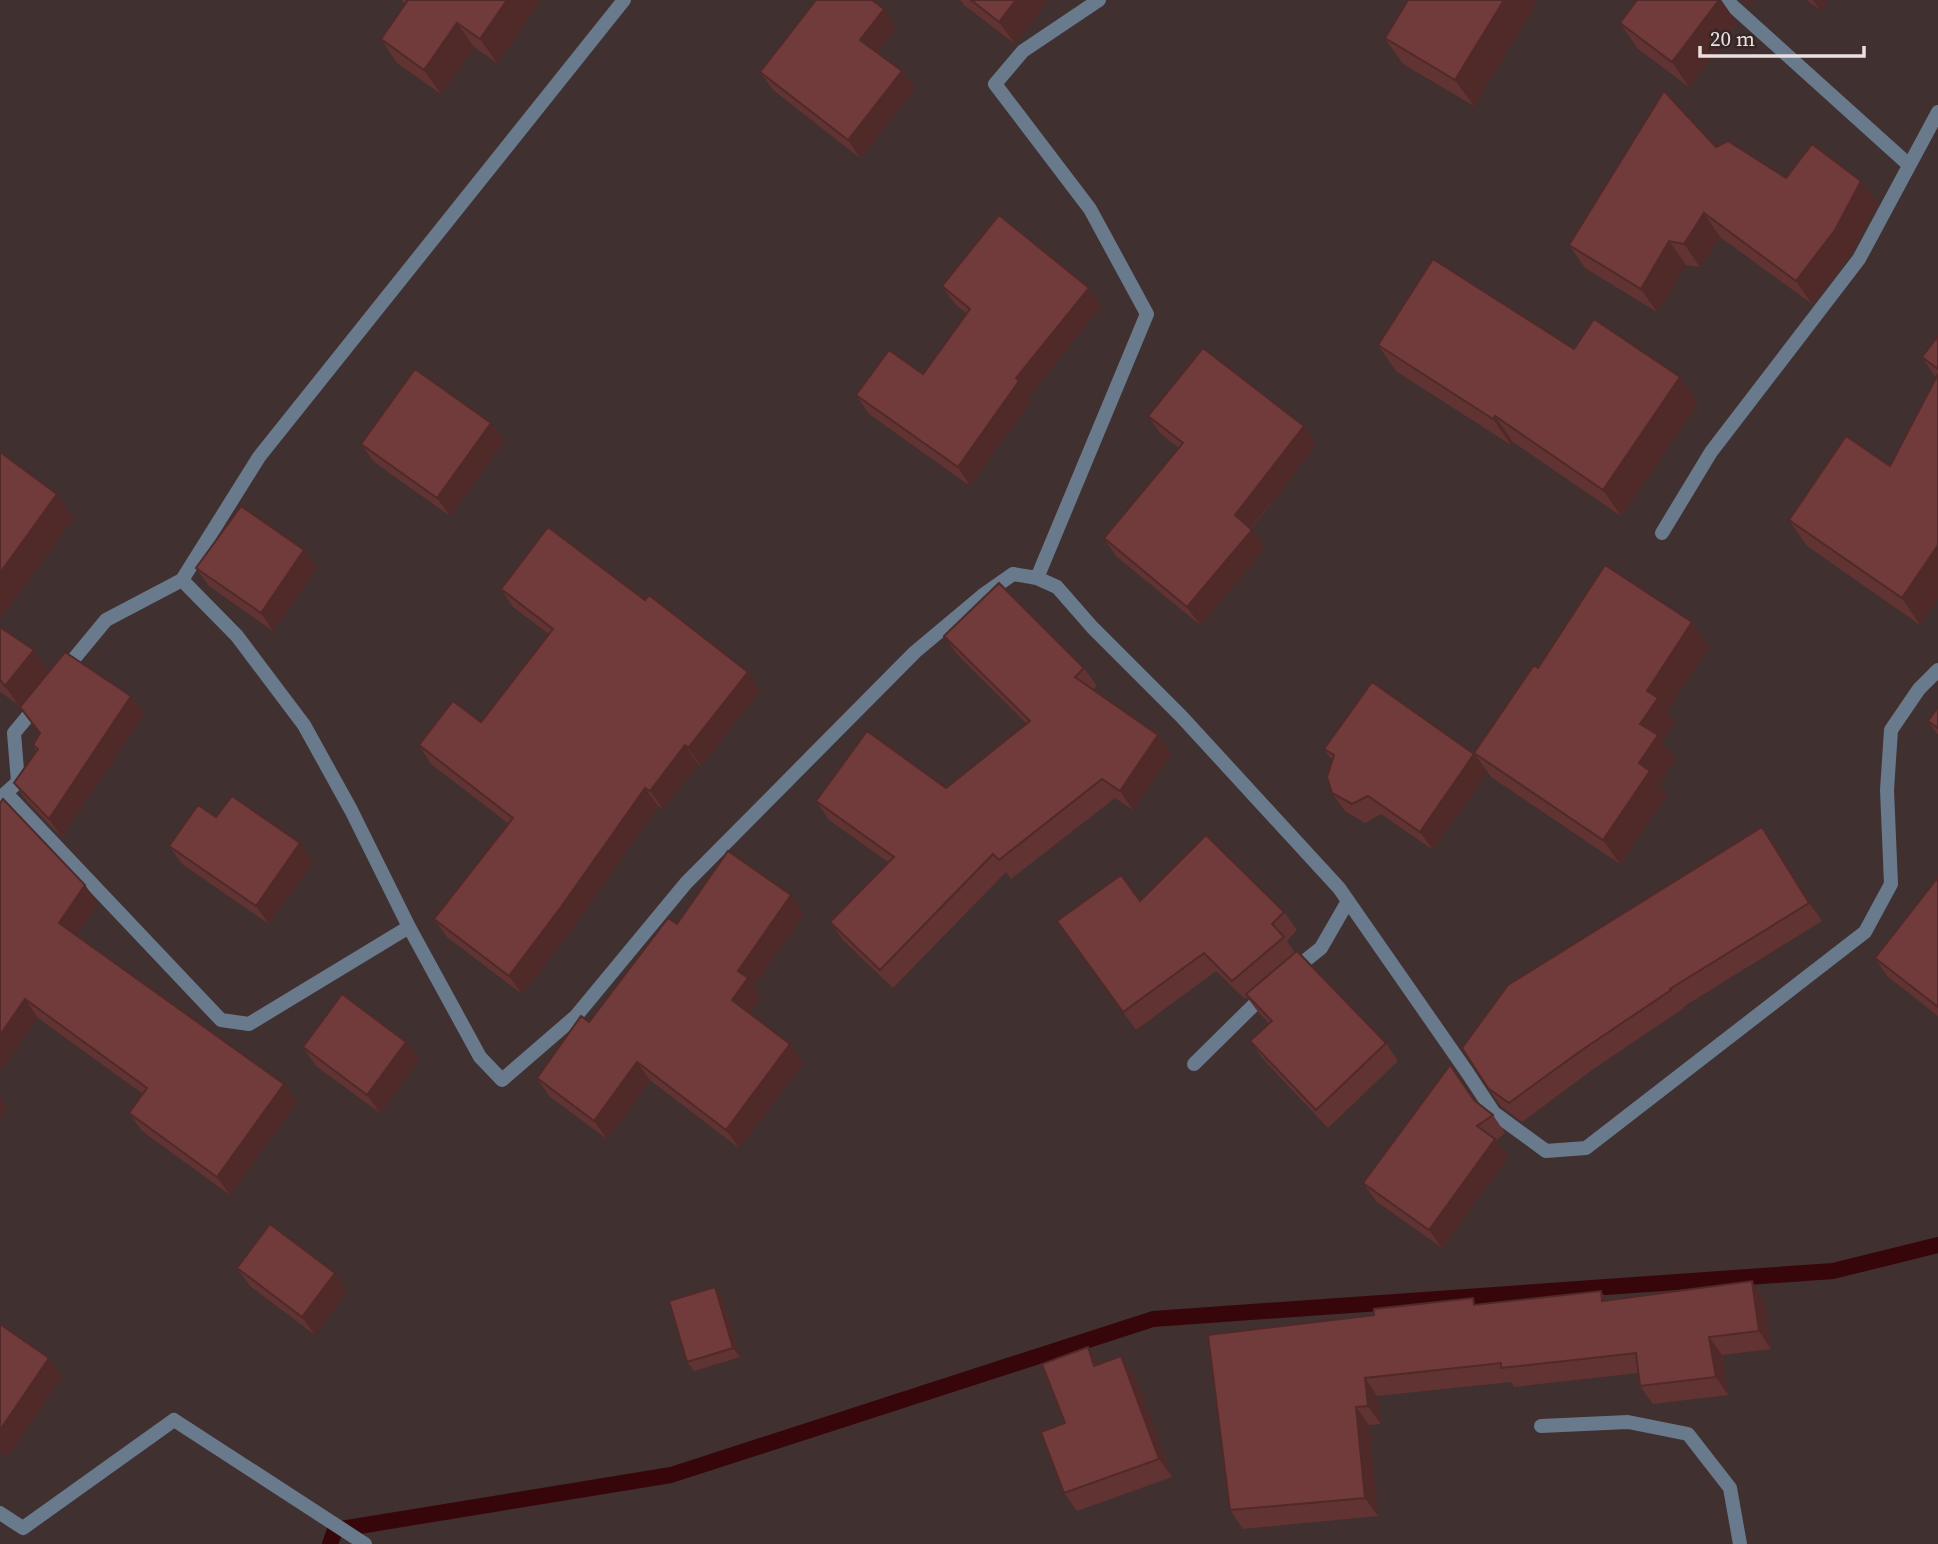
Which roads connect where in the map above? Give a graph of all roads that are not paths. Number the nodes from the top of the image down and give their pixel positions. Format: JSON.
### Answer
{"nodes":[{"id":1,"x":624,"y":0,"type":"edge"},
{"id":2,"x":1099,"y":0,"type":"edge"},
{"id":3,"x":1726,"y":0,"type":"edge"},
{"id":4,"x":1938,"y":112,"type":"edge"},
{"id":5,"x":1909,"y":164,"type":"junction"},
{"id":6,"x":1662,"y":533,"type":"dead end"},
{"id":7,"x":1037,"y":578,"type":"junction"},
{"id":8,"x":182,"y":580,"type":"junction"},
{"id":9,"x":1938,"y":670,"type":"edge"},
{"id":10,"x":3,"y":796,"type":"edge"},
{"id":11,"x":1348,"y":901,"type":"junction"},
{"id":12,"x":409,"y":928,"type":"junction"},
{"id":13,"x":1194,"y":1064,"type":"dead end"},
{"id":14,"x":1541,"y":1426,"type":"dead end"},
{"id":15,"x":0,"y":1513,"type":"edge"},
{"id":16,"x":365,"y":1544,"type":"edge"},
{"id":17,"x":1740,"y":1544,"type":"edge"}],
"edges":[{"from":1,"to":8,"type":"street"},
{"from":2,"to":7,"type":"street"},
{"from":3,"to":5,"type":"street"},
{"from":4,"to":5,"type":"street"},
{"from":5,"to":6,"type":"street"},
{"from":7,"to":11,"type":"street"},
{"from":7,"to":12,"type":"street"},
{"from":8,"to":10,"type":"street"},
{"from":8,"to":12,"type":"street"},
{"from":9,"to":11,"type":"street"},
{"from":10,"to":12,"type":"street"},
{"from":11,"to":13,"type":"street"},
{"from":14,"to":17,"type":"street"},
{"from":15,"to":16,"type":"street"}]}
